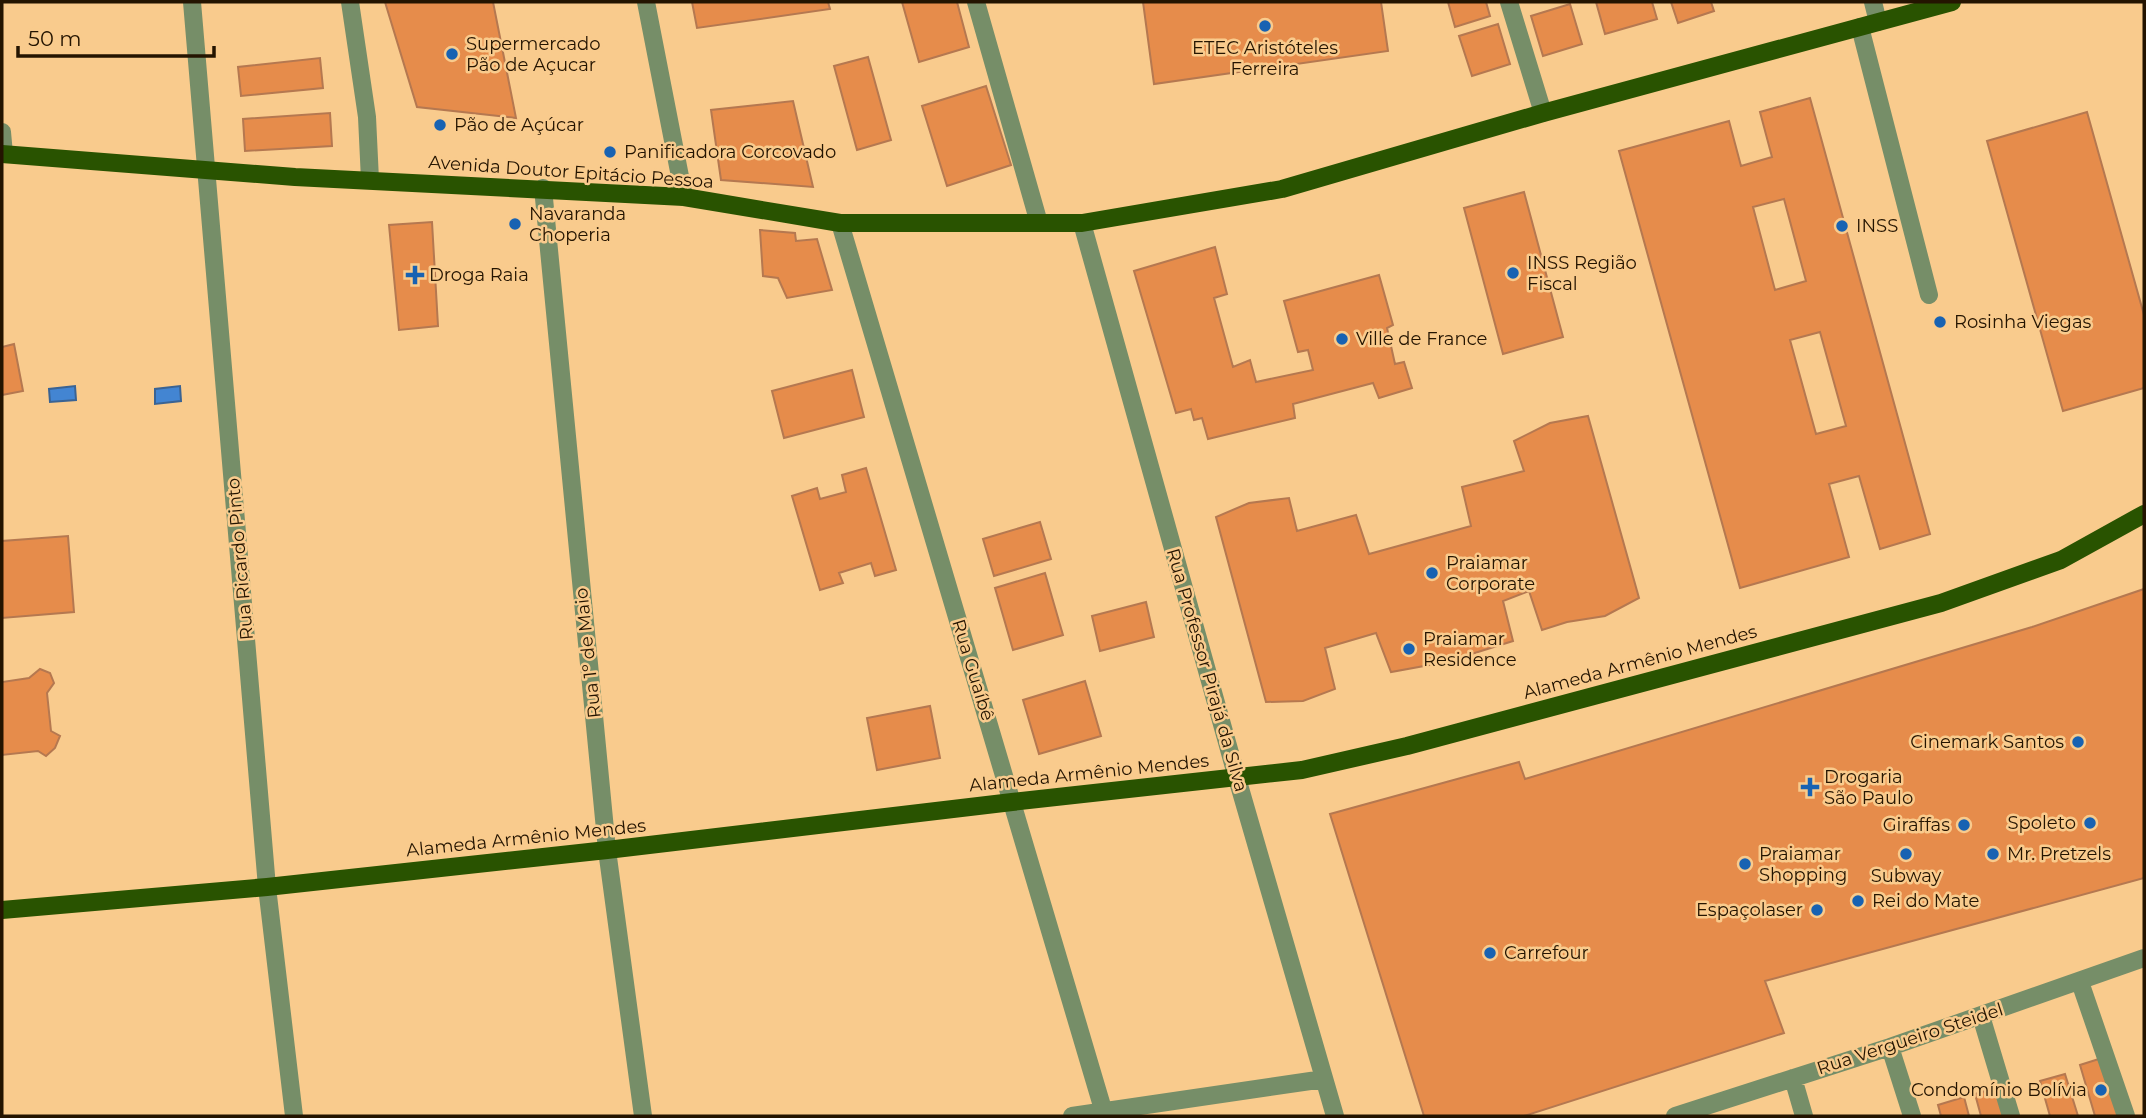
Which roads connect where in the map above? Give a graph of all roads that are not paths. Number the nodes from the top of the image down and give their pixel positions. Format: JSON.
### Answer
{"nodes":[{"id":1,"x":192,"y":2,"type":"edge"},
{"id":2,"x":350,"y":2,"type":"edge"},
{"id":3,"x":646,"y":2,"type":"edge"},
{"id":4,"x":976,"y":2,"type":"edge"},
{"id":5,"x":1508,"y":2,"type":"edge"},
{"id":6,"x":1873,"y":2,"type":"edge"},
{"id":7,"x":1952,"y":2,"type":"edge"},
{"id":8,"x":1878,"y":22,"type":"junction"},
{"id":9,"x":1860,"y":27,"type":"junction"},
{"id":10,"x":1543,"y":113,"type":"junction"},
{"id":11,"x":2,"y":132,"type":"edge"},
{"id":12,"x":3,"y":154,"type":"edge"},
{"id":13,"x":208,"y":171,"type":"junction"},
{"id":14,"x":370,"y":180,"type":"junction"},
{"id":15,"x":543,"y":188,"type":"junction"},
{"id":16,"x":684,"y":197,"type":"junction"},
{"id":17,"x":840,"y":223,"type":"junction"},
{"id":18,"x":1039,"y":223,"type":"junction"},
{"id":19,"x":1082,"y":223,"type":"junction"},
{"id":20,"x":1929,"y":295,"type":"dead end"},
{"id":21,"x":2144,"y":513,"type":"edge"},
{"id":22,"x":1237,"y":778,"type":"junction"},
{"id":23,"x":1012,"y":802,"type":"junction"},
{"id":24,"x":607,"y":850,"type":"junction"},
{"id":25,"x":267,"y":887,"type":"junction"},
{"id":26,"x":2,"y":910,"type":"edge"},
{"id":27,"x":2144,"y":958,"type":"edge"},
{"id":28,"x":2080,"y":982,"type":"junction"},
{"id":29,"x":1981,"y":1016,"type":"junction"},
{"id":30,"x":1890,"y":1047,"type":"junction"},
{"id":31,"x":1793,"y":1078,"type":"junction"},
{"id":32,"x":1324,"y":1079,"type":"junction"},
{"id":33,"x":1702,"y":1112,"type":"edge"},
{"id":34,"x":1105,"y":1115,"type":"edge"},
{"id":35,"x":294,"y":1116,"type":"edge"},
{"id":36,"x":643,"y":1116,"type":"edge"},
{"id":37,"x":1072,"y":1116,"type":"edge"},
{"id":38,"x":1335,"y":1116,"type":"edge"},
{"id":39,"x":1675,"y":1116,"type":"edge"},
{"id":40,"x":1804,"y":1116,"type":"edge"},
{"id":41,"x":1912,"y":1116,"type":"edge"},
{"id":42,"x":2011,"y":1116,"type":"edge"},
{"id":43,"x":2126,"y":1116,"type":"edge"}],
"edges":[{"from":1,"to":13,"type":"street","name":"Rua Ricardo Pinto"},
{"from":2,"to":14,"type":"street"},
{"from":3,"to":16,"type":"street"},
{"from":4,"to":18,"type":"street"},
{"from":5,"to":10,"type":"street"},
{"from":6,"to":8,"type":"street"},
{"from":7,"to":8,"type":"main road","name":"Avenida Doutor Epitácio Pessoa"},
{"from":8,"to":9,"type":"main road","name":"Avenida Doutor Epitácio Pessoa"},
{"from":9,"to":10,"type":"main road","name":"Avenida Doutor Epitácio Pessoa"},
{"from":9,"to":20,"type":"street"},
{"from":10,"to":19,"type":"main road","name":"Avenida Doutor Epitácio Pessoa"},
{"from":11,"to":12,"type":"street"},
{"from":12,"to":13,"type":"main road","name":"Avenida Doutor Epitácio Pessoa"},
{"from":13,"to":14,"type":"main road","name":"Avenida Doutor Epitácio Pessoa"},
{"from":13,"to":25,"type":"street","name":"Rua Ricardo Pinto"},
{"from":14,"to":15,"type":"main road","name":"Avenida Doutor Epitácio Pessoa"},
{"from":15,"to":16,"type":"main road","name":"Avenida Doutor Epitácio Pessoa"},
{"from":15,"to":24,"type":"street","name":"Rua 1º de Maio"},
{"from":16,"to":17,"type":"main road","name":"Avenida Doutor Epitácio Pessoa"},
{"from":17,"to":18,"type":"main road","name":"Avenida Doutor Epitácio Pessoa"},
{"from":17,"to":23,"type":"street","name":"Rua Guaíbê"},
{"from":18,"to":19,"type":"main road","name":"Avenida Doutor Epitácio Pessoa"},
{"from":19,"to":22,"type":"street","name":"Rua Professor Pirajá da Silva"},
{"from":21,"to":22,"type":"main road","name":"Alameda Armênio Mendes"},
{"from":22,"to":23,"type":"main road","name":"Alameda Armênio Mendes"},
{"from":22,"to":32,"type":"street","name":"Rua Professor Pirajá da Silva"},
{"from":23,"to":24,"type":"main road","name":"Alameda Armênio Mendes"},
{"from":23,"to":34,"type":"street","name":"Rua Guaíbê"},
{"from":24,"to":25,"type":"main road","name":"Alameda Armênio Mendes"},
{"from":24,"to":36,"type":"street","name":"Rua 1º de Maio"},
{"from":25,"to":26,"type":"main road","name":"Alameda Armênio Mendes"},
{"from":25,"to":35,"type":"street","name":"Rua Ricardo Pinto"},
{"from":27,"to":28,"type":"street","name":"Rua Vergueiro Steidel"},
{"from":28,"to":29,"type":"street","name":"Rua Vergueiro Steidel"},
{"from":28,"to":43,"type":"street"},
{"from":29,"to":30,"type":"street","name":"Rua Vergueiro Steidel"},
{"from":29,"to":42,"type":"street"},
{"from":30,"to":31,"type":"street","name":"Rua Vergueiro Steidel"},
{"from":30,"to":41,"type":"street"},
{"from":31,"to":33,"type":"street","name":"Rua Vergueiro Steidel"},
{"from":31,"to":40,"type":"street"},
{"from":32,"to":34,"type":"street"},
{"from":32,"to":38,"type":"street","name":"Rua Professor Pirajá da Silva"},
{"from":33,"to":39,"type":"street","name":"Rua Vergueiro Steidel"},
{"from":34,"to":37,"type":"street"}]}
